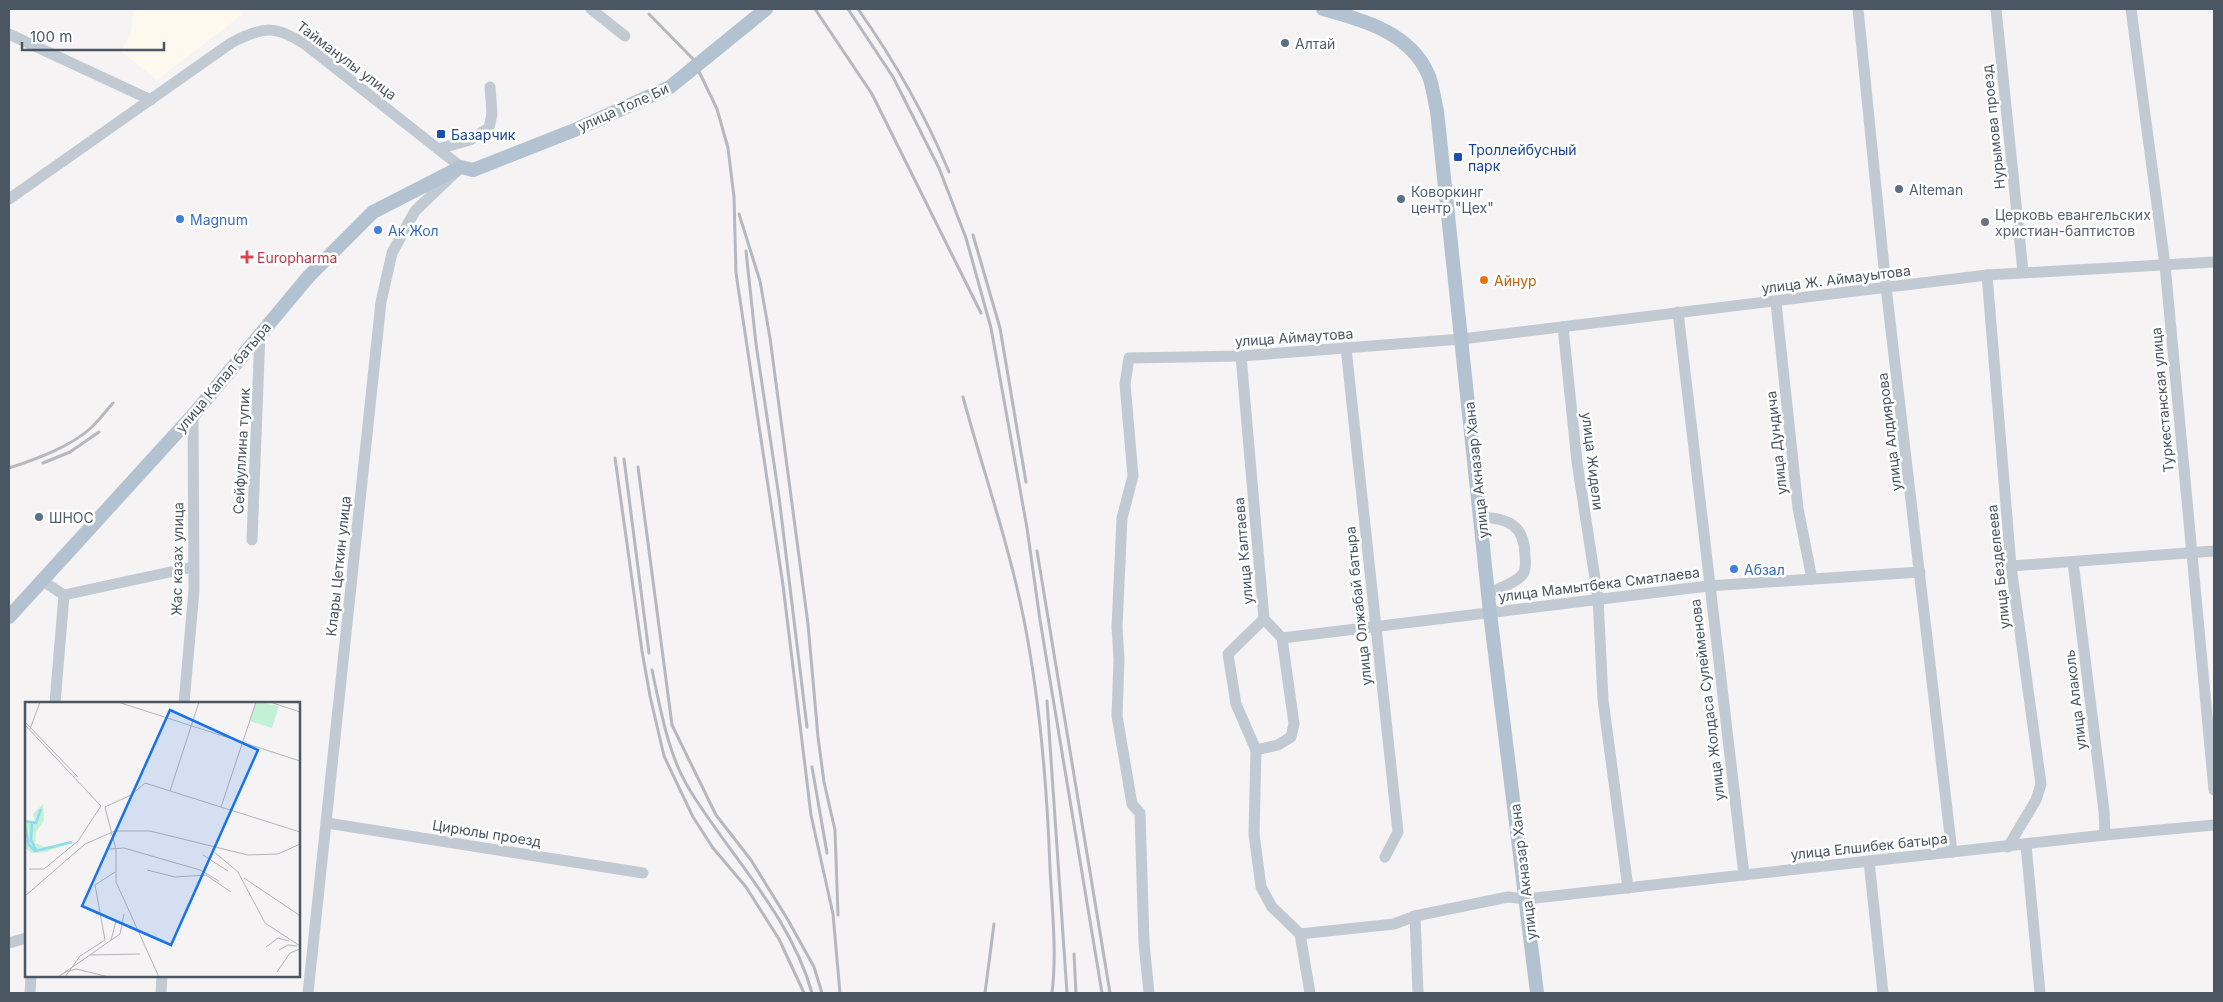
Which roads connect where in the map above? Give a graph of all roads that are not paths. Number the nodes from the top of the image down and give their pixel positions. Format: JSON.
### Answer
{"nodes":[{"id":1,"x":591,"y":9,"type":"edge"},
{"id":2,"x":766,"y":9,"type":"edge"},
{"id":3,"x":1324,"y":9,"type":"edge"},
{"id":4,"x":1858,"y":9,"type":"edge"},
{"id":5,"x":1996,"y":9,"type":"edge"},
{"id":6,"x":2131,"y":9,"type":"edge"},
{"id":7,"x":9,"y":34,"type":"edge"},
{"id":8,"x":625,"y":36,"type":"dead end"},
{"id":9,"x":490,"y":87,"type":"dead end"},
{"id":10,"x":151,"y":100,"type":"junction"},
{"id":11,"x":438,"y":149,"type":"junction"},
{"id":12,"x":467,"y":168,"type":"junction"},
{"id":13,"x":9,"y":199,"type":"edge"},
{"id":14,"x":2214,"y":262,"type":"edge"},
{"id":15,"x":2164,"y":265,"type":"junction"},
{"id":16,"x":2023,"y":272,"type":"junction"},
{"id":17,"x":1988,"y":275,"type":"junction"},
{"id":18,"x":1886,"y":287,"type":"junction"},
{"id":19,"x":1776,"y":303,"type":"junction"},
{"id":20,"x":1678,"y":312,"type":"junction"},
{"id":21,"x":1563,"y":327,"type":"junction"},
{"id":22,"x":260,"y":333,"type":"junction"},
{"id":23,"x":1462,"y":339,"type":"junction"},
{"id":24,"x":1346,"y":348,"type":"junction"},
{"id":25,"x":1241,"y":356,"type":"junction"},
{"id":26,"x":192,"y":415,"type":"junction"},
{"id":27,"x":1480,"y":517,"type":"junction"},
{"id":28,"x":252,"y":540,"type":"dead end"},
{"id":29,"x":2214,"y":551,"type":"edge"},
{"id":30,"x":2190,"y":552,"type":"junction"},
{"id":31,"x":2073,"y":562,"type":"junction"},
{"id":32,"x":194,"y":566,"type":"junction"},
{"id":33,"x":2011,"y":566,"type":"junction"},
{"id":34,"x":1920,"y":572,"type":"junction"},
{"id":35,"x":1812,"y":579,"type":"junction"},
{"id":36,"x":41,"y":580,"type":"junction"},
{"id":37,"x":1708,"y":586,"type":"junction"},
{"id":38,"x":1489,"y":593,"type":"junction"},
{"id":39,"x":64,"y":595,"type":"junction"},
{"id":40,"x":1598,"y":598,"type":"junction"},
{"id":41,"x":1490,"y":613,"type":"junction"},
{"id":42,"x":9,"y":617,"type":"edge"},
{"id":43,"x":1264,"y":619,"type":"junction"},
{"id":44,"x":1376,"y":627,"type":"junction"},
{"id":45,"x":1282,"y":638,"type":"junction"},
{"id":46,"x":55,"y":702,"type":"edge"},
{"id":47,"x":184,"y":702,"type":"edge"},
{"id":48,"x":1256,"y":750,"type":"junction"},
{"id":49,"x":2214,"y":790,"type":"edge"},
{"id":50,"x":326,"y":823,"type":"junction"},
{"id":51,"x":2214,"y":825,"type":"edge"},
{"id":52,"x":2104,"y":835,"type":"junction"},
{"id":53,"x":2026,"y":845,"type":"junction"},
{"id":54,"x":2008,"y":847,"type":"junction"},
{"id":55,"x":1952,"y":852,"type":"junction"},
{"id":56,"x":1385,"y":857,"type":"dead end"},
{"id":57,"x":1869,"y":861,"type":"junction"},
{"id":58,"x":644,"y":873,"type":"dead end"},
{"id":59,"x":1744,"y":875,"type":"junction"},
{"id":60,"x":1628,"y":888,"type":"junction"},
{"id":61,"x":1526,"y":899,"type":"junction"},
{"id":62,"x":1414,"y":916,"type":"junction"},
{"id":63,"x":1300,"y":934,"type":"junction"},
{"id":64,"x":25,"y":938,"type":"edge"},
{"id":65,"x":9,"y":943,"type":"edge"},
{"id":66,"x":31,"y":977,"type":"edge"},
{"id":67,"x":162,"y":977,"type":"edge"},
{"id":68,"x":30,"y":993,"type":"edge"},
{"id":69,"x":161,"y":993,"type":"edge"},
{"id":70,"x":308,"y":993,"type":"edge"},
{"id":71,"x":1149,"y":993,"type":"edge"},
{"id":72,"x":1310,"y":993,"type":"edge"},
{"id":73,"x":1418,"y":993,"type":"edge"},
{"id":74,"x":1536,"y":993,"type":"edge"},
{"id":75,"x":1883,"y":993,"type":"edge"},
{"id":76,"x":2040,"y":993,"type":"edge"}],
"edges":[{"from":1,"to":8,"type":"street"},
{"from":2,"to":12,"type":"main road","name":"улица Толе Би","bridge":true},
{"from":3,"to":23,"type":"main road","name":"улица Акназар Хана"},
{"from":4,"to":18,"type":"street","name":"улица Алдиярова"},
{"from":5,"to":16,"type":"street","name":"Нурымова проезд"},
{"from":6,"to":15,"type":"street","name":"Туркестанская улица"},
{"from":7,"to":10,"type":"street"},
{"from":9,"to":11,"type":"street"},
{"from":10,"to":11,"type":"street","name":"Тайманулы улица"},
{"from":10,"to":13,"type":"street","name":"Тайманулы улица"},
{"from":11,"to":12,"type":"street","name":"Тайманулы улица"},
{"from":12,"to":22,"type":"main road","name":"улица Капал батыра"},
{"from":12,"to":50,"type":"street","name":"Клары Цеткин улица"},
{"from":14,"to":15,"type":"street","name":"улица Ж. Аймауытова"},
{"from":15,"to":16,"type":"street","name":"улица Ж. Аймауытова"},
{"from":15,"to":30,"type":"street","name":"Туркестанская улица"},
{"from":16,"to":17,"type":"street","name":"улица Ж. Аймауытова"},
{"from":17,"to":18,"type":"street","name":"улица Ж. Аймауытова"},
{"from":17,"to":33,"type":"street","name":"улица Безделеева"},
{"from":18,"to":19,"type":"street","name":"улица Ж. Аймауытова"},
{"from":18,"to":34,"type":"street","name":"улица Алдиярова"},
{"from":19,"to":20,"type":"street","name":"улица Ж. Аймауытова"},
{"from":19,"to":35,"type":"street","name":"улица Дундича"},
{"from":20,"to":21,"type":"street","name":"улица Ж. Аймауытова"},
{"from":20,"to":37,"type":"street","name":"улица Жолдаса Сулейменова"},
{"from":21,"to":23,"type":"street","name":"улица Ж. Аймауытова"},
{"from":21,"to":40,"type":"street","name":"улица Жидели"},
{"from":22,"to":26,"type":"main road","name":"улица Капал батыра"},
{"from":22,"to":28,"type":"street","name":"Сейфуллина тупик"},
{"from":23,"to":24,"type":"street","name":"улица Аймаутова"},
{"from":23,"to":27,"type":"main road","name":"улица Акназар Хана"},
{"from":24,"to":25,"type":"street","name":"улица Аймаутова"},
{"from":24,"to":44,"type":"street","name":"улица Олжабай батыра"},
{"from":25,"to":43,"type":"street","name":"улица Калтаева"},
{"from":25,"to":71,"type":"street","name":"улица Аймаутова"},
{"from":26,"to":32,"type":"street","name":"Жас казах улица"},
{"from":26,"to":36,"type":"main road","name":"улица Капал батыра"},
{"from":27,"to":38,"type":"main road","name":"улица Акназар Хана"},
{"from":27,"to":38,"type":"street"},
{"from":29,"to":30,"type":"street"},
{"from":30,"to":31,"type":"street"},
{"from":30,"to":49,"type":"street","name":"Туркестанская улица"},
{"from":31,"to":33,"type":"street"},
{"from":31,"to":52,"type":"street","name":"улица Алаколь"},
{"from":32,"to":39,"type":"street"},
{"from":32,"to":47,"type":"street","name":"Жас казах улица"},
{"from":33,"to":54,"type":"street","name":"улица Безделеева"},
{"from":34,"to":35,"type":"street","name":"улица Мамытбека Сматлаева"},
{"from":34,"to":55,"type":"street","name":"улица Алдиярова"},
{"from":35,"to":37,"type":"street","name":"улица Мамытбека Сматлаева"},
{"from":36,"to":39,"type":"street"},
{"from":36,"to":42,"type":"main road","name":"улица Капал батыра"},
{"from":37,"to":40,"type":"street","name":"улица Мамытбека Сматлаева"},
{"from":37,"to":59,"type":"street","name":"улица Жолдаса Сулейменова"},
{"from":38,"to":41,"type":"main road","name":"улица Акназар Хана"},
{"from":39,"to":46,"type":"street"},
{"from":40,"to":41,"type":"street","name":"улица Мамытбека Сматлаева"},
{"from":40,"to":60,"type":"street","name":"улица Жидели"},
{"from":41,"to":44,"type":"street","name":"улица Мамытбека Сматлаева"},
{"from":41,"to":61,"type":"main road","name":"улица Акназар Хана"},
{"from":43,"to":45,"type":"street","name":"улица Калтаева"},
{"from":43,"to":48,"type":"street"},
{"from":44,"to":45,"type":"street","name":"улица Мамытбека Сматлаева"},
{"from":44,"to":56,"type":"street","name":"улица Олжабай батыра"},
{"from":45,"to":48,"type":"street"},
{"from":48,"to":63,"type":"street"},
{"from":50,"to":58,"type":"street","name":"Цирюлы проезд"},
{"from":50,"to":70,"type":"street","name":"Клары Цеткин улица"},
{"from":51,"to":52,"type":"street","name":"улица Елшибек батыра"},
{"from":52,"to":53,"type":"street","name":"улица Елшибек батыра"},
{"from":53,"to":54,"type":"street","name":"улица Елшибек батыра"},
{"from":53,"to":76,"type":"street"},
{"from":54,"to":55,"type":"street","name":"улица Елшибек батыра"},
{"from":55,"to":57,"type":"street","name":"улица Елшибек батыра"},
{"from":57,"to":59,"type":"street","name":"улица Елшибек батыра"},
{"from":57,"to":75,"type":"street"},
{"from":59,"to":60,"type":"street","name":"улица Елшибек батыра"},
{"from":60,"to":61,"type":"street","name":"улица Елшибек батыра"},
{"from":61,"to":62,"type":"street","name":"улица Елшибек батыра"},
{"from":61,"to":74,"type":"main road","name":"улица Акназар Хана"},
{"from":62,"to":63,"type":"street","name":"улица Елшибек батыра"},
{"from":62,"to":73,"type":"street"},
{"from":63,"to":72,"type":"street"},
{"from":64,"to":65,"type":"street"},
{"from":66,"to":68,"type":"street"},
{"from":67,"to":69,"type":"street"}]}
